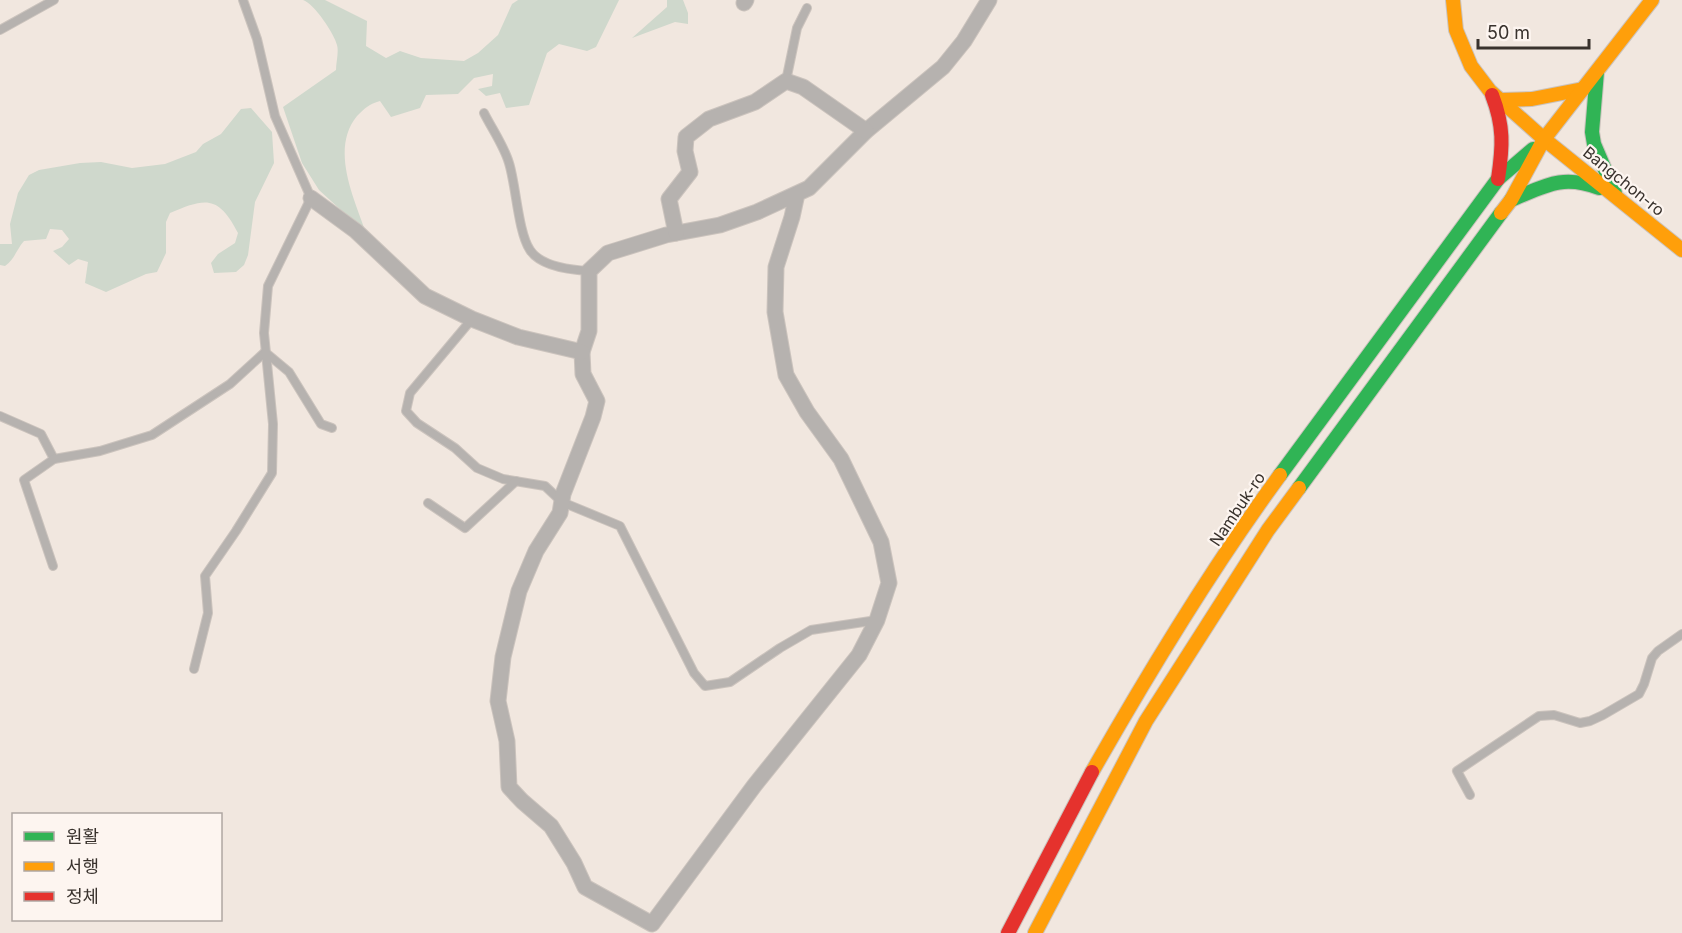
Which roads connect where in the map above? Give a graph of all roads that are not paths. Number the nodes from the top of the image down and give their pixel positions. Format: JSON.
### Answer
{"nodes":[{"id":1,"x":54,"y":0,"type":"edge"},
{"id":2,"x":243,"y":0,"type":"edge"},
{"id":3,"x":989,"y":0,"type":"edge"},
{"id":4,"x":1453,"y":0,"type":"edge"},
{"id":5,"x":1652,"y":0,"type":"edge"},
{"id":6,"x":807,"y":8,"type":"dead end"},
{"id":7,"x":0,"y":30,"type":"edge"},
{"id":8,"x":1597,"y":72,"type":"junction"},
{"id":9,"x":786,"y":81,"type":"junction"},
{"id":10,"x":1583,"y":89,"type":"junction"},
{"id":11,"x":1496,"y":96,"type":"junction"},
{"id":12,"x":484,"y":113,"type":"dead end"},
{"id":13,"x":866,"y":131,"type":"junction"},
{"id":14,"x":1544,"y":139,"type":"junction"},
{"id":15,"x":1498,"y":179,"type":"junction"},
{"id":16,"x":797,"y":194,"type":"junction"},
{"id":17,"x":1616,"y":196,"type":"junction"},
{"id":18,"x":311,"y":198,"type":"junction"},
{"id":19,"x":1511,"y":200,"type":"junction"},
{"id":20,"x":676,"y":233,"type":"junction"},
{"id":21,"x":1682,"y":250,"type":"edge"},
{"id":22,"x":589,"y":271,"type":"junction"},
{"id":23,"x":472,"y":319,"type":"junction"},
{"id":24,"x":266,"y":352,"type":"junction"},
{"id":25,"x":582,"y":352,"type":"junction"},
{"id":26,"x":0,"y":416,"type":"edge"},
{"id":27,"x":332,"y":428,"type":"dead end"},
{"id":28,"x":54,"y":459,"type":"junction"},
{"id":29,"x":516,"y":481,"type":"junction"},
{"id":30,"x":562,"y":502,"type":"junction"},
{"id":31,"x":428,"y":503,"type":"dead end"},
{"id":32,"x":53,"y":566,"type":"dead end"},
{"id":33,"x":877,"y":620,"type":"junction"},
{"id":34,"x":1682,"y":634,"type":"edge"},
{"id":35,"x":194,"y":669,"type":"dead end"},
{"id":36,"x":1470,"y":795,"type":"dead end"},
{"id":37,"x":1008,"y":933,"type":"edge"},
{"id":38,"x":1035,"y":933,"type":"edge"}],
"edges":[{"from":1,"to":7,"type":"lane"},
{"from":2,"to":18,"type":"lane"},
{"from":3,"to":13,"type":"street"},
{"from":4,"to":11,"type":"main road"},
{"from":5,"to":8,"type":"main road","name":"Nambuk-ro"},
{"from":6,"to":9,"type":"lane"},
{"from":8,"to":10,"type":"main road","name":"Nambuk-ro"},
{"from":8,"to":17,"type":"main road"},
{"from":9,"to":13,"type":"street"},
{"from":9,"to":20,"type":"street"},
{"from":10,"to":11,"type":"main road"},
{"from":10,"to":14,"type":"main road","name":"Nambuk-ro"},
{"from":11,"to":14,"type":"main road","name":"Bangchon-ro"},
{"from":11,"to":15,"type":"main road"},
{"from":12,"to":22,"type":"lane"},
{"from":13,"to":16,"type":"street"},
{"from":14,"to":15,"type":"main road","name":"Nambuk-ro"},
{"from":14,"to":17,"type":"main road","name":"Bangchon-ro"},
{"from":14,"to":19,"type":"main road","name":"Nambuk-ro"},
{"from":15,"to":37,"type":"main road","name":"Nambuk-ro"},
{"from":16,"to":20,"type":"street"},
{"from":16,"to":33,"type":"street"},
{"from":17,"to":19,"type":"main road"},
{"from":17,"to":21,"type":"main road","name":"Bangchon-ro"},
{"from":18,"to":23,"type":"street"},
{"from":18,"to":24,"type":"lane"},
{"from":19,"to":38,"type":"main road","name":"Nambuk-ro"},
{"from":20,"to":22,"type":"street"},
{"from":22,"to":25,"type":"street"},
{"from":23,"to":25,"type":"street"},
{"from":23,"to":29,"type":"lane"},
{"from":24,"to":27,"type":"lane"},
{"from":24,"to":28,"type":"lane"},
{"from":24,"to":35,"type":"lane"},
{"from":25,"to":30,"type":"street"},
{"from":26,"to":28,"type":"lane"},
{"from":28,"to":32,"type":"lane"},
{"from":29,"to":30,"type":"lane"},
{"from":29,"to":31,"type":"lane"},
{"from":30,"to":33,"type":"lane"},
{"from":30,"to":33,"type":"street"},
{"from":34,"to":36,"type":"lane"}]}
